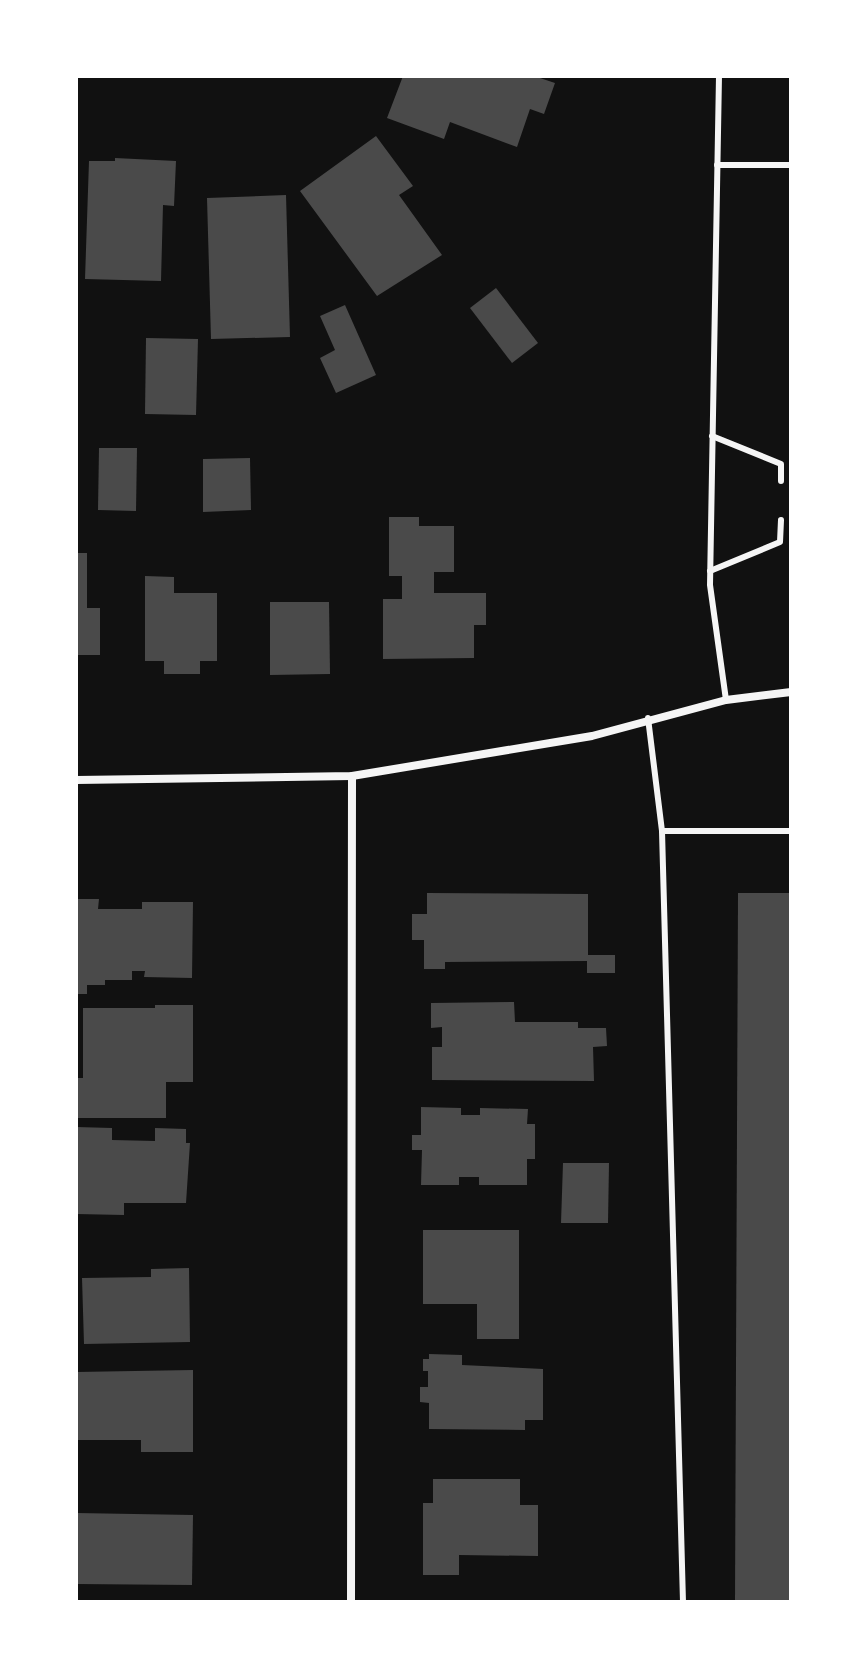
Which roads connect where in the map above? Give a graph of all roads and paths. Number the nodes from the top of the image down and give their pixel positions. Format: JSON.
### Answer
{"nodes":[{"id":1,"x":719,"y":76,"type":"edge"},
{"id":2,"x":717,"y":165,"type":"junction"},
{"id":3,"x":791,"y":165,"type":"edge"},
{"id":4,"x":712,"y":436,"type":"junction"},
{"id":5,"x":781,"y":481,"type":"dead end"},
{"id":6,"x":781,"y":520,"type":"dead end"},
{"id":7,"x":710,"y":571,"type":"junction"},
{"id":8,"x":791,"y":692,"type":"edge"},
{"id":9,"x":726,"y":700,"type":"junction"},
{"id":10,"x":648,"y":718,"type":"junction"},
{"id":11,"x":352,"y":776,"type":"junction"},
{"id":12,"x":76,"y":780,"type":"edge"},
{"id":13,"x":662,"y":831,"type":"junction"},
{"id":14,"x":791,"y":831,"type":"edge"},
{"id":15,"x":351,"y":1602,"type":"edge"},
{"id":16,"x":683,"y":1602,"type":"edge"}],
"edges":[{"from":1,"to":2,"type":"lane"},
{"from":2,"to":3,"type":"lane"},
{"from":2,"to":4,"type":"lane"},
{"from":4,"to":5,"type":"lane"},
{"from":4,"to":7,"type":"lane"},
{"from":6,"to":7,"type":"lane"},
{"from":7,"to":9,"type":"lane"},
{"from":8,"to":9,"type":"street"},
{"from":9,"to":10,"type":"street"},
{"from":10,"to":11,"type":"street"},
{"from":10,"to":13,"type":"lane"},
{"from":11,"to":12,"type":"street"},
{"from":11,"to":15,"type":"street"},
{"from":13,"to":14,"type":"lane"},
{"from":13,"to":16,"type":"lane"}]}
